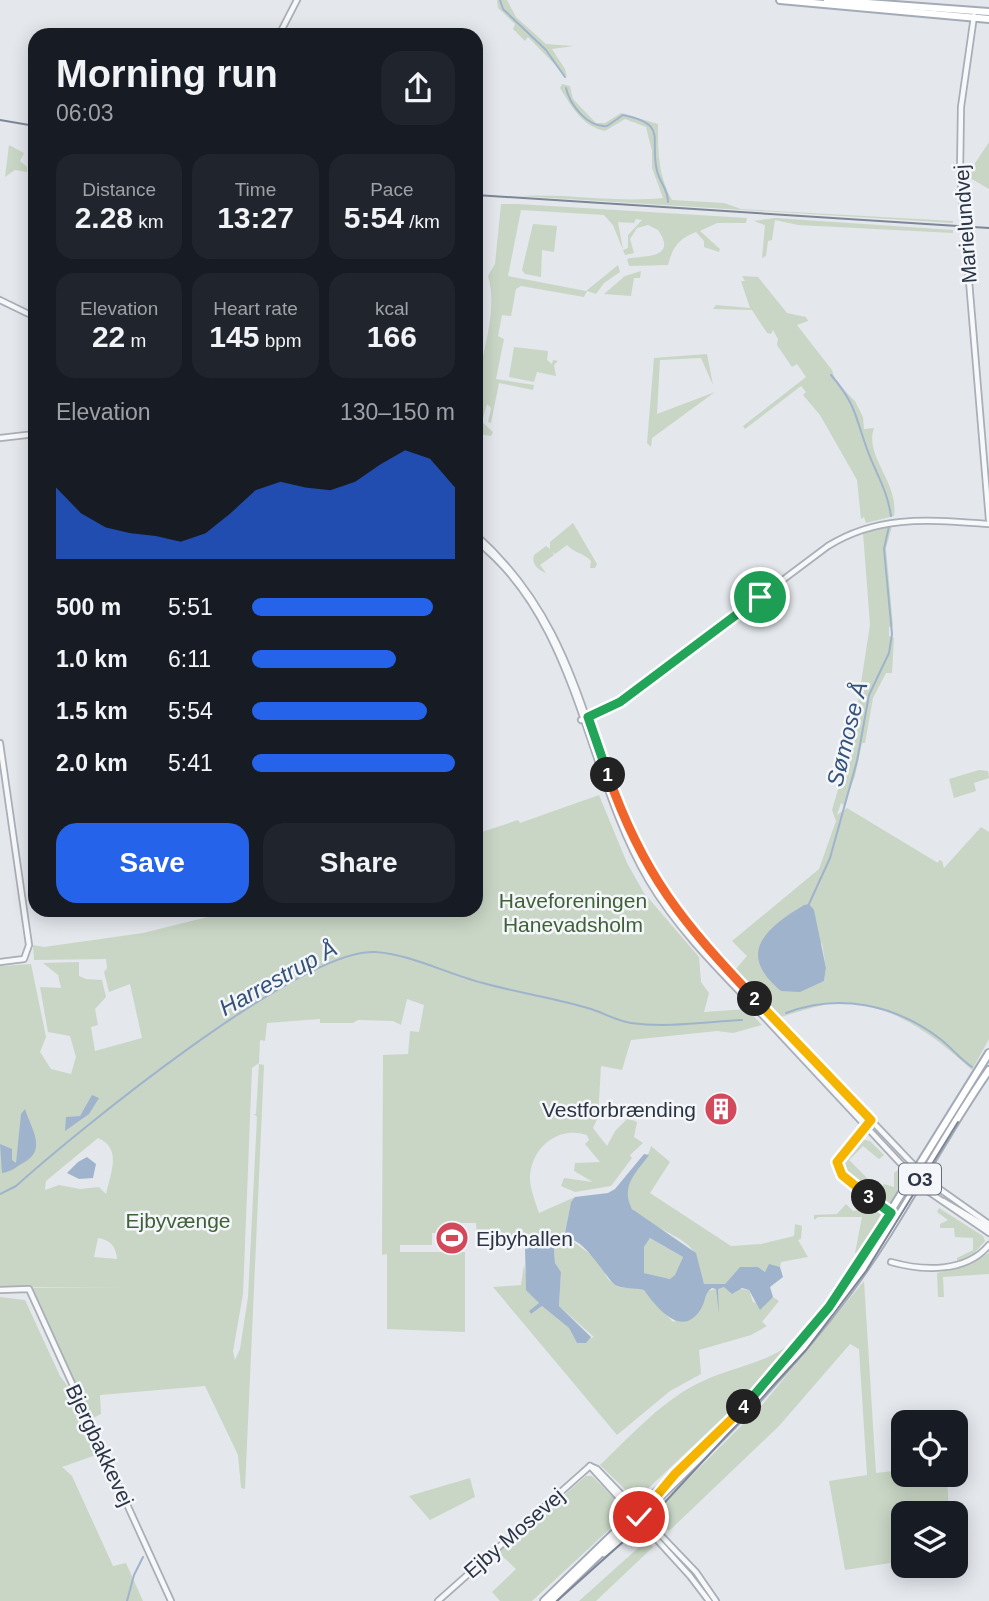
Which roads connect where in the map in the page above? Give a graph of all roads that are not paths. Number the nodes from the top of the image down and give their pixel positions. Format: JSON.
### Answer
{"nodes":[{"id":1,"x":297,"y":0,"type":"edge"},
{"id":2,"x":780,"y":0,"type":"edge"},
{"id":3,"x":827,"y":0,"type":"edge"},
{"id":4,"x":989,"y":12,"type":"edge"},
{"id":5,"x":974,"y":15,"type":"junction"},
{"id":6,"x":989,"y":19,"type":"edge"},
{"id":7,"x":283,"y":28,"type":"edge"},
{"id":8,"x":0,"y":300,"type":"edge"},
{"id":9,"x":28,"y":314,"type":"edge"},
{"id":10,"x":28,"y":435,"type":"edge"},
{"id":11,"x":0,"y":438,"type":"edge"},
{"id":12,"x":989,"y":522,"type":"edge"},
{"id":13,"x":483,"y":542,"type":"edge"},
{"id":14,"x":483,"y":548,"type":"edge"},
{"id":15,"x":588,"y":717,"type":"junction"},
{"id":16,"x":581,"y":720,"type":"junction"},
{"id":17,"x":0,"y":743,"type":"edge"},
{"id":18,"x":0,"y":962,"type":"edge"},
{"id":19,"x":989,"y":1053,"type":"edge"},
{"id":20,"x":989,"y":1070,"type":"edge"},
{"id":21,"x":986,"y":1081,"type":"edge"},
{"id":22,"x":871,"y":1120,"type":"junction"},
{"id":23,"x":866,"y":1126,"type":"junction"},
{"id":24,"x":891,"y":1213,"type":"junction"},
{"id":25,"x":989,"y":1228,"type":"edge"},
{"id":26,"x":989,"y":1245,"type":"edge"},
{"id":27,"x":891,"y":1262,"type":"dead end"},
{"id":28,"x":0,"y":1290,"type":"edge"},
{"id":29,"x":638,"y":1517,"type":"junction"},
{"id":30,"x":171,"y":1601,"type":"edge"},
{"id":31,"x":438,"y":1601,"type":"edge"},
{"id":32,"x":544,"y":1601,"type":"edge"},
{"id":33,"x":551,"y":1601,"type":"edge"},
{"id":34,"x":709,"y":1601,"type":"edge"},
{"id":35,"x":716,"y":1601,"type":"edge"}],
"edges":[{"from":1,"to":7,"type":"street"},
{"from":2,"to":5,"type":"main road"},
{"from":3,"to":5,"type":"main road"},
{"from":4,"to":5,"type":"main road"},
{"from":5,"to":6,"type":"main road"},
{"from":5,"to":12,"type":"street","name":"Marielundvej"},
{"from":8,"to":9,"type":"street"},
{"from":10,"to":11,"type":"street"},
{"from":12,"to":15,"type":"street"},
{"from":13,"to":15,"type":"street"},
{"from":14,"to":16,"type":"street"},
{"from":15,"to":16,"type":"street"},
{"from":15,"to":22,"type":"street"},
{"from":16,"to":23,"type":"street"},
{"from":17,"to":18,"type":"street"},
{"from":19,"to":24,"type":"main road","number":"O3"},
{"from":20,"to":21,"type":"main road","number":"O3"},
{"from":21,"to":29,"type":"main road","number":"O3"},
{"from":22,"to":23,"type":"street"},
{"from":22,"to":25,"type":"street","bridge":true},
{"from":23,"to":24,"type":"street"},
{"from":23,"to":25,"type":"street","bridge":true},
{"from":24,"to":29,"type":"main road","number":"O3"},
{"from":26,"to":27,"type":"street"},
{"from":28,"to":30,"type":"street","name":"Bjergbakkevej"},
{"from":29,"to":31,"type":"street","name":"Ejby Mosevej"},
{"from":29,"to":32,"type":"main road","number":"O3"},
{"from":29,"to":33,"type":"main road","number":"O3"},
{"from":29,"to":34,"type":"street"},
{"from":29,"to":35,"type":"street"}]}
